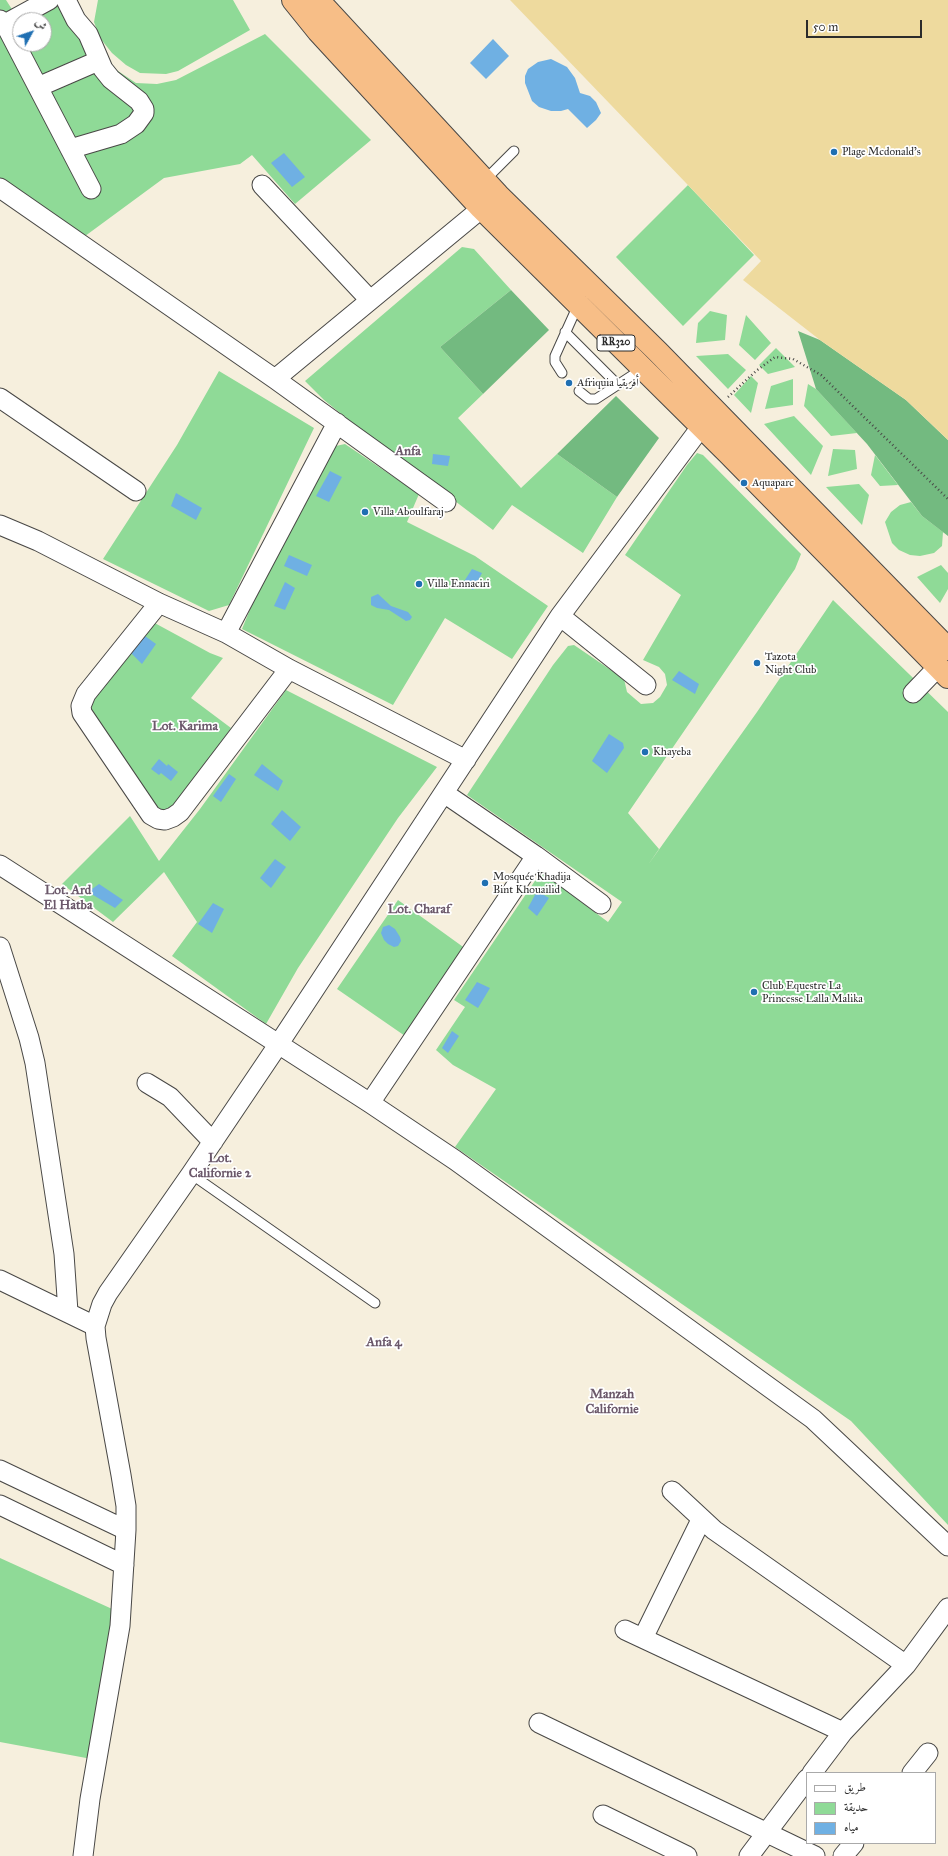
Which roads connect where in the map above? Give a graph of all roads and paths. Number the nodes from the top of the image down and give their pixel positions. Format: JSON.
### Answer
{"nodes":[{"id":1,"x":49,"y":0,"type":"edge"},
{"id":2,"x":66,"y":0,"type":"edge"},
{"id":3,"x":293,"y":0,"type":"edge"},
{"id":4,"x":318,"y":0,"type":"edge"},
{"id":5,"x":2,"y":22,"type":"edge"},
{"id":6,"x":98,"y":61,"type":"junction"},
{"id":7,"x":38,"y":87,"type":"junction"},
{"id":8,"x":70,"y":149,"type":"junction"},
{"id":9,"x":514,"y":151,"type":"dead end"},
{"id":10,"x":262,"y":185,"type":"dead end"},
{"id":11,"x":492,"y":187,"type":"junction"},
{"id":12,"x":0,"y":188,"type":"edge"},
{"id":13,"x":91,"y":189,"type":"dead end"},
{"id":14,"x":481,"y":208,"type":"junction"},
{"id":15,"x":592,"y":287,"type":"junction"},
{"id":16,"x":370,"y":300,"type":"junction"},
{"id":17,"x":578,"y":305,"type":"junction"},
{"id":18,"x":565,"y":332,"type":"junction"},
{"id":19,"x":658,"y":352,"type":"junction"},
{"id":20,"x":642,"y":368,"type":"junction"},
{"id":21,"x":562,"y":373,"type":"dead end"},
{"id":22,"x":275,"y":379,"type":"junction"},
{"id":23,"x":618,"y":385,"type":"junction"},
{"id":24,"x":579,"y":390,"type":"dead end"},
{"id":25,"x":0,"y":398,"type":"edge"},
{"id":26,"x":708,"y":418,"type":"junction"},
{"id":27,"x":337,"y":423,"type":"junction"},
{"id":28,"x":136,"y":491,"type":"dead end"},
{"id":29,"x":948,"y":499,"type":"edge"},
{"id":30,"x":446,"y":502,"type":"dead end"},
{"id":31,"x":0,"y":525,"type":"edge"},
{"id":32,"x":158,"y":603,"type":"junction"},
{"id":33,"x":560,"y":616,"type":"junction"},
{"id":34,"x":226,"y":634,"type":"junction"},
{"id":35,"x":945,"y":664,"type":"edge"},
{"id":36,"x":289,"y":669,"type":"junction"},
{"id":37,"x":646,"y":685,"type":"dead end"},
{"id":38,"x":912,"y":692,"type":"dead end"},
{"id":39,"x":466,"y":760,"type":"junction"},
{"id":40,"x":444,"y":793,"type":"junction"},
{"id":41,"x":536,"y":856,"type":"junction"},
{"id":42,"x":0,"y":865,"type":"edge"},
{"id":43,"x":601,"y":904,"type":"dead end"},
{"id":44,"x":0,"y":947,"type":"edge"},
{"id":45,"x":278,"y":1045,"type":"junction"},
{"id":46,"x":147,"y":1083,"type":"dead end"},
{"id":47,"x":370,"y":1103,"type":"junction"},
{"id":48,"x":213,"y":1142,"type":"junction"},
{"id":49,"x":191,"y":1174,"type":"junction"},
{"id":50,"x":0,"y":1280,"type":"edge"},
{"id":51,"x":375,"y":1303,"type":"dead end"},
{"id":52,"x":68,"y":1312,"type":"junction"},
{"id":53,"x":95,"y":1326,"type":"junction"},
{"id":54,"x":0,"y":1470,"type":"edge"},
{"id":55,"x":672,"y":1491,"type":"dead end"},
{"id":56,"x":0,"y":1505,"type":"edge"},
{"id":57,"x":701,"y":1520,"type":"junction"},
{"id":58,"x":126,"y":1530,"type":"junction"},
{"id":59,"x":948,"y":1546,"type":"edge"},
{"id":60,"x":124,"y":1565,"type":"junction"},
{"id":61,"x":948,"y":1608,"type":"edge"},
{"id":62,"x":625,"y":1630,"type":"dead end"},
{"id":63,"x":643,"y":1638,"type":"junction"},
{"id":64,"x":906,"y":1665,"type":"junction"},
{"id":65,"x":539,"y":1723,"type":"dead end"},
{"id":66,"x":843,"y":1732,"type":"junction"},
{"id":67,"x":928,"y":1753,"type":"dead end"},
{"id":68,"x":813,"y":1772,"type":"edge"},
{"id":69,"x":913,"y":1772,"type":"edge"},
{"id":70,"x":806,"y":1780,"type":"edge"},
{"id":71,"x":603,"y":1815,"type":"dead end"},
{"id":72,"x":766,"y":1833,"type":"junction"},
{"id":73,"x":853,"y":1844,"type":"edge"},
{"id":74,"x":83,"y":1856,"type":"edge"},
{"id":75,"x":687,"y":1856,"type":"edge"},
{"id":76,"x":749,"y":1856,"type":"edge"},
{"id":77,"x":815,"y":1856,"type":"edge"},
{"id":78,"x":843,"y":1856,"type":"edge"}],
"edges":[{"from":1,"to":5,"type":"street"},
{"from":2,"to":6,"type":"street"},
{"from":3,"to":14,"type":"highway","number":"RR320"},
{"from":4,"to":11,"type":"highway","number":"RR320"},
{"from":5,"to":7,"type":"street"},
{"from":6,"to":7,"type":"street"},
{"from":6,"to":8,"type":"street"},
{"from":7,"to":8,"type":"street"},
{"from":8,"to":13,"type":"street"},
{"from":9,"to":11,"type":"lane"},
{"from":10,"to":16,"type":"street"},
{"from":11,"to":14,"type":"street"},
{"from":11,"to":15,"type":"highway","number":"RR320"},
{"from":12,"to":22,"type":"street"},
{"from":14,"to":16,"type":"street"},
{"from":14,"to":17,"type":"highway","number":"RR320"},
{"from":15,"to":17,"type":"highway"},
{"from":15,"to":19,"type":"highway","number":"RR320"},
{"from":16,"to":22,"type":"street"},
{"from":17,"to":18,"type":"lane"},
{"from":17,"to":20,"type":"highway","number":"RR320"},
{"from":18,"to":21,"type":"lane"},
{"from":18,"to":23,"type":"lane"},
{"from":19,"to":20,"type":"highway"},
{"from":19,"to":26,"type":"highway","number":"RR320"},
{"from":20,"to":23,"type":"lane"},
{"from":20,"to":26,"type":"highway","number":"RR320"},
{"from":22,"to":27,"type":"street"},
{"from":23,"to":24,"type":"lane"},
{"from":25,"to":28,"type":"street"},
{"from":26,"to":29,"type":"path"},
{"from":26,"to":33,"type":"street"},
{"from":26,"to":35,"type":"highway","number":"RR320"},
{"from":27,"to":30,"type":"street"},
{"from":27,"to":34,"type":"street"},
{"from":31,"to":32,"type":"street"},
{"from":32,"to":34,"type":"street"},
{"from":32,"to":36,"type":"street"},
{"from":33,"to":37,"type":"street"},
{"from":33,"to":39,"type":"street"},
{"from":34,"to":36,"type":"street"},
{"from":35,"to":38,"type":"street"},
{"from":36,"to":39,"type":"street"},
{"from":39,"to":40,"type":"street"},
{"from":40,"to":41,"type":"street"},
{"from":40,"to":45,"type":"street"},
{"from":41,"to":43,"type":"street"},
{"from":41,"to":47,"type":"street"},
{"from":42,"to":45,"type":"street"},
{"from":44,"to":52,"type":"street"},
{"from":45,"to":47,"type":"street"},
{"from":45,"to":48,"type":"street"},
{"from":46,"to":48,"type":"street"},
{"from":47,"to":59,"type":"street"},
{"from":48,"to":49,"type":"street"},
{"from":49,"to":51,"type":"lane"},
{"from":49,"to":53,"type":"street"},
{"from":50,"to":52,"type":"street"},
{"from":52,"to":53,"type":"street"},
{"from":53,"to":58,"type":"street"},
{"from":54,"to":58,"type":"street"},
{"from":55,"to":57,"type":"street"},
{"from":56,"to":60,"type":"street"},
{"from":57,"to":63,"type":"street"},
{"from":57,"to":64,"type":"street"},
{"from":58,"to":60,"type":"street"},
{"from":60,"to":74,"type":"street"},
{"from":61,"to":64,"type":"street"},
{"from":62,"to":63,"type":"street"},
{"from":63,"to":66,"type":"street"},
{"from":64,"to":66,"type":"street"},
{"from":65,"to":72,"type":"street"},
{"from":66,"to":68,"type":"street"},
{"from":67,"to":69,"type":"street"},
{"from":70,"to":72,"type":"street"},
{"from":71,"to":75,"type":"street"},
{"from":72,"to":76,"type":"street"},
{"from":72,"to":77,"type":"street"},
{"from":73,"to":78,"type":"street"}]}
